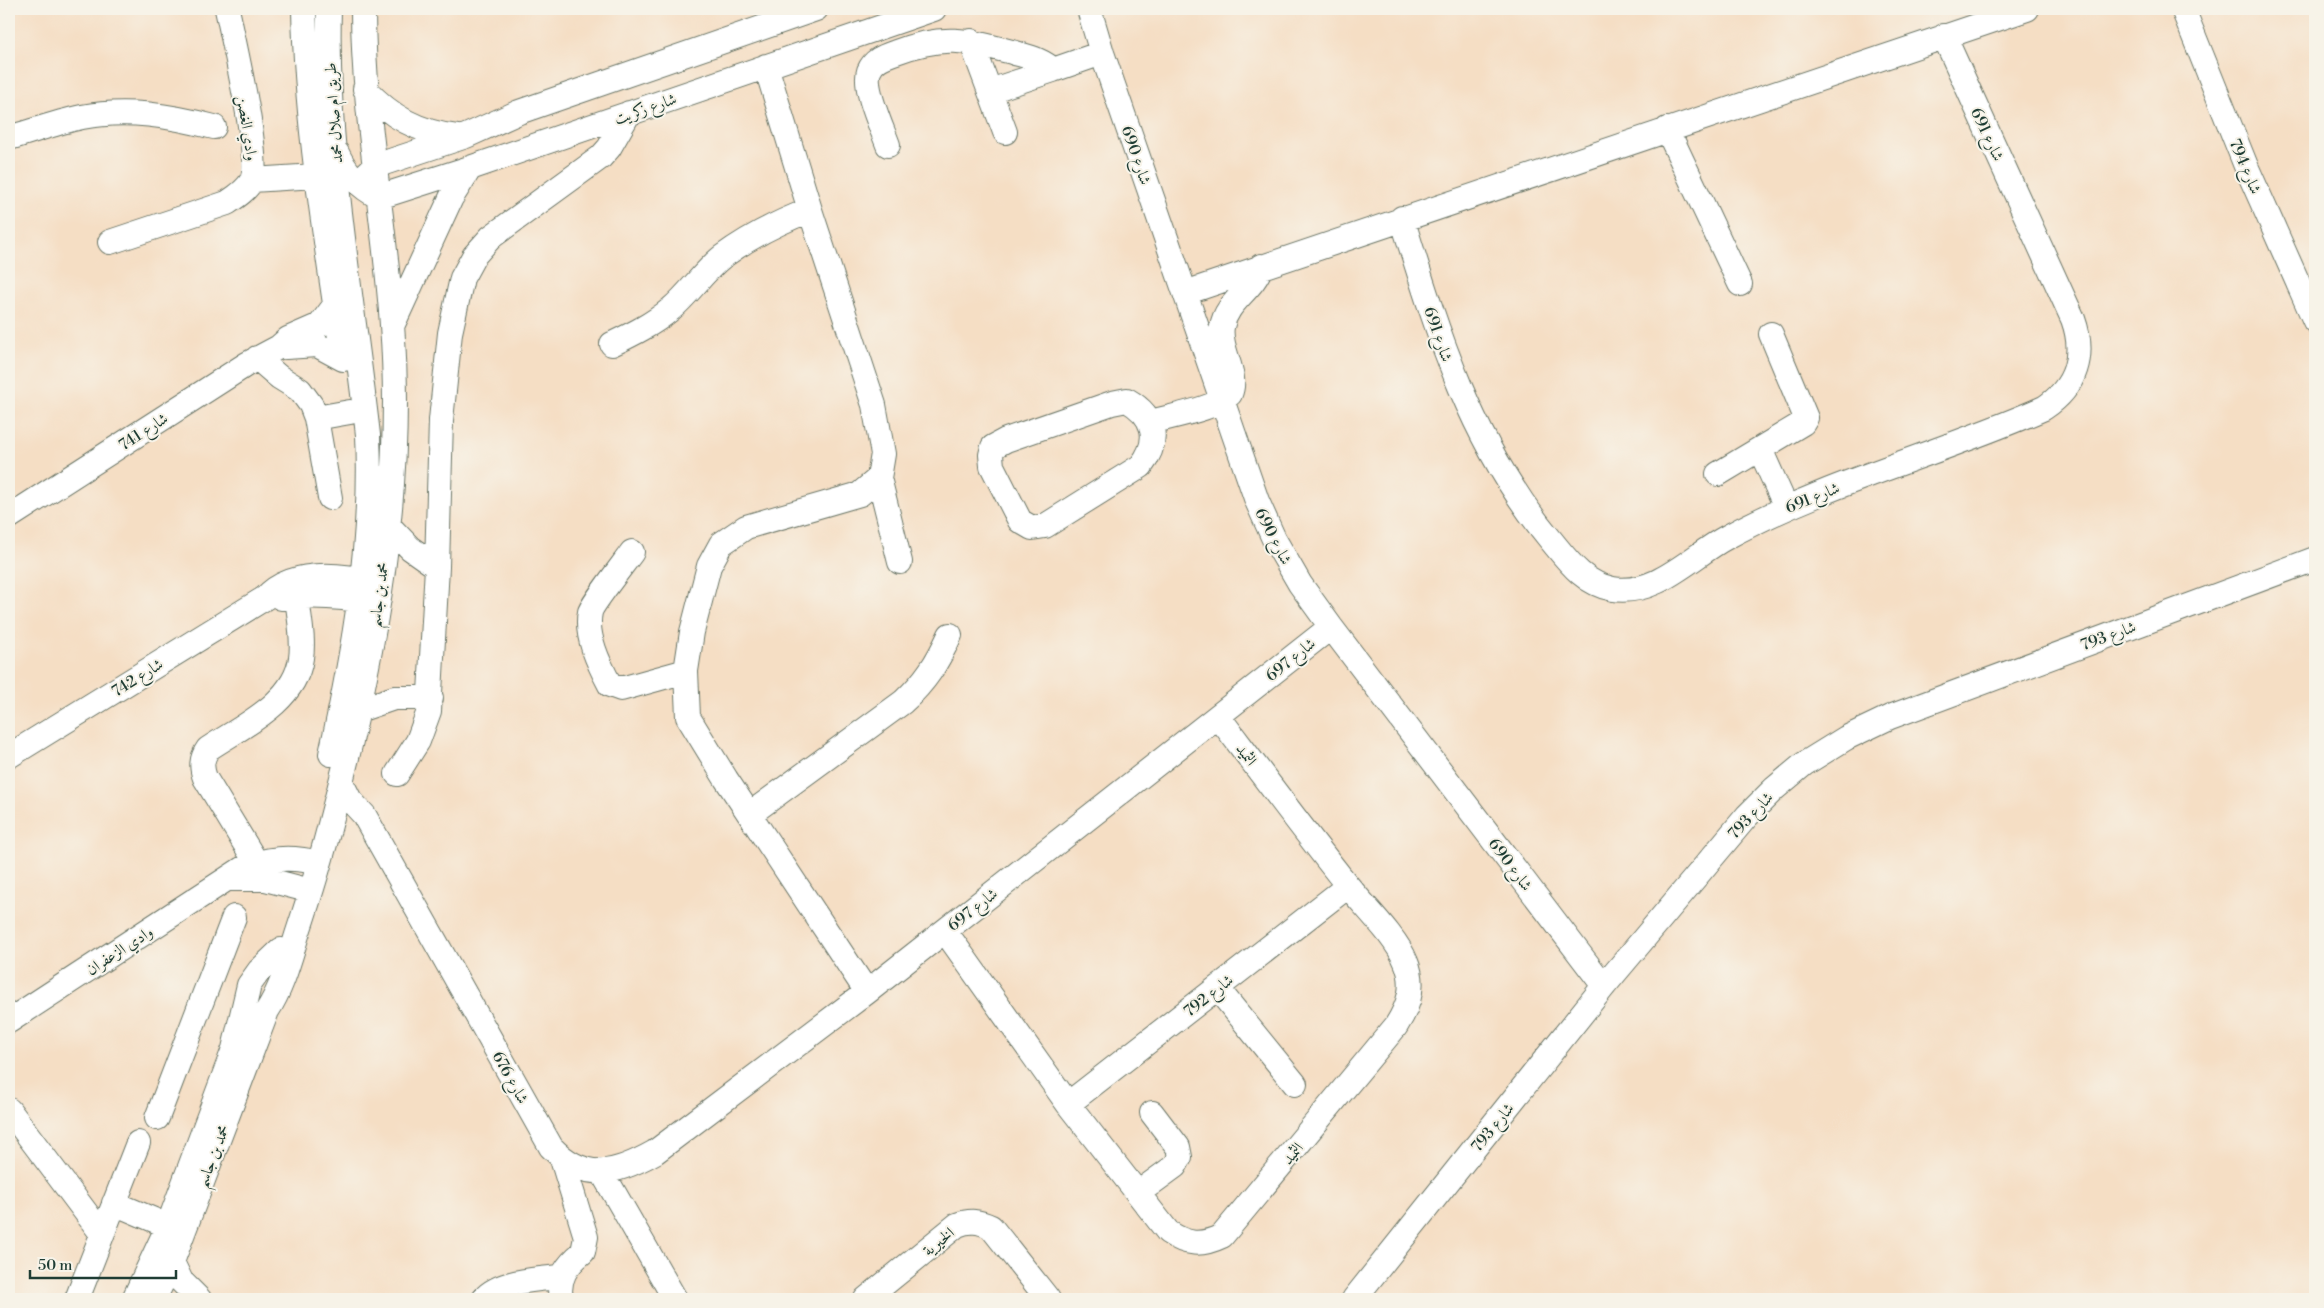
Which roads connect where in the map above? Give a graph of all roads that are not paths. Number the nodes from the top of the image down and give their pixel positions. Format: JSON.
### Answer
{"nodes":[{"id":1,"x":227,"y":9,"type":"edge"},
{"id":2,"x":304,"y":9,"type":"edge"},
{"id":3,"x":329,"y":9,"type":"edge"},
{"id":4,"x":363,"y":9,"type":"edge"},
{"id":5,"x":816,"y":9,"type":"edge"},
{"id":6,"x":934,"y":9,"type":"edge"},
{"id":7,"x":1089,"y":9,"type":"edge"},
{"id":8,"x":2027,"y":9,"type":"edge"},
{"id":9,"x":2182,"y":9,"type":"edge"},
{"id":10,"x":1944,"y":36,"type":"junction"},
{"id":11,"x":971,"y":41,"type":"junction"},
{"id":12,"x":1102,"y":52,"type":"junction"},
{"id":13,"x":766,"y":66,"type":"junction"},
{"id":14,"x":1053,"y":70,"type":"junction"},
{"id":15,"x":365,"y":89,"type":"junction"},
{"id":16,"x":990,"y":91,"type":"junction"},
{"id":17,"x":629,"y":113,"type":"junction"},
{"id":18,"x":214,"y":127,"type":"dead end"},
{"id":19,"x":1667,"y":129,"type":"junction"},
{"id":20,"x":1005,"y":132,"type":"dead end"},
{"id":21,"x":461,"y":137,"type":"junction"},
{"id":22,"x":9,"y":138,"type":"edge"},
{"id":23,"x":888,"y":145,"type":"dead end"},
{"id":24,"x":335,"y":147,"type":"junction"},
{"id":25,"x":375,"y":166,"type":"junction"},
{"id":26,"x":470,"y":168,"type":"junction"},
{"id":27,"x":316,"y":176,"type":"junction"},
{"id":28,"x":252,"y":180,"type":"junction"},
{"id":29,"x":358,"y":183,"type":"junction"},
{"id":30,"x":379,"y":197,"type":"junction"},
{"id":31,"x":810,"y":210,"type":"junction"},
{"id":32,"x":342,"y":218,"type":"junction"},
{"id":33,"x":1402,"y":218,"type":"junction"},
{"id":34,"x":110,"y":242,"type":"dead end"},
{"id":35,"x":1261,"y":266,"type":"junction"},
{"id":36,"x":1740,"y":284,"type":"dead end"},
{"id":37,"x":1185,"y":292,"type":"junction"},
{"id":38,"x":335,"y":305,"type":"junction"},
{"id":39,"x":2315,"y":320,"type":"edge"},
{"id":40,"x":392,"y":326,"type":"junction"},
{"id":41,"x":1771,"y":334,"type":"dead end"},
{"id":42,"x":612,"y":344,"type":"dead end"},
{"id":43,"x":279,"y":347,"type":"junction"},
{"id":44,"x":258,"y":358,"type":"junction"},
{"id":45,"x":343,"y":359,"type":"junction"},
{"id":46,"x":1221,"y":400,"type":"junction"},
{"id":47,"x":350,"y":412,"type":"junction"},
{"id":48,"x":316,"y":418,"type":"junction"},
{"id":49,"x":1151,"y":422,"type":"junction"},
{"id":50,"x":1760,"y":449,"type":"junction"},
{"id":51,"x":1718,"y":474,"type":"dead end"},
{"id":52,"x":879,"y":478,"type":"junction"},
{"id":53,"x":330,"y":498,"type":"dead end"},
{"id":54,"x":368,"y":500,"type":"junction"},
{"id":55,"x":1786,"y":507,"type":"junction"},
{"id":56,"x":9,"y":518,"type":"edge"},
{"id":57,"x":388,"y":524,"type":"junction"},
{"id":58,"x":632,"y":552,"type":"dead end"},
{"id":59,"x":2315,"y":560,"type":"edge"},
{"id":60,"x":900,"y":562,"type":"dead end"},
{"id":61,"x":437,"y":567,"type":"junction"},
{"id":62,"x":369,"y":591,"type":"junction"},
{"id":63,"x":297,"y":597,"type":"junction"},
{"id":64,"x":265,"y":598,"type":"junction"},
{"id":65,"x":1331,"y":627,"type":"junction"},
{"id":66,"x":950,"y":635,"type":"dead end"},
{"id":67,"x":686,"y":671,"type":"junction"},
{"id":68,"x":431,"y":698,"type":"junction"},
{"id":69,"x":359,"y":710,"type":"junction"},
{"id":70,"x":1218,"y":716,"type":"junction"},
{"id":71,"x":9,"y":756,"type":"edge"},
{"id":72,"x":397,"y":774,"type":"dead end"},
{"id":73,"x":341,"y":782,"type":"junction"},
{"id":74,"x":750,"y":814,"type":"junction"},
{"id":75,"x":330,"y":825,"type":"junction"},
{"id":76,"x":371,"y":828,"type":"junction"},
{"id":77,"x":256,"y":862,"type":"junction"},
{"id":78,"x":313,"y":862,"type":"junction"},
{"id":79,"x":230,"y":879,"type":"junction"},
{"id":80,"x":1348,"y":886,"type":"junction"},
{"id":81,"x":306,"y":889,"type":"junction"},
{"id":82,"x":234,"y":917,"type":"dead end"},
{"id":83,"x":944,"y":931,"type":"junction"},
{"id":84,"x":281,"y":950,"type":"junction"},
{"id":85,"x":214,"y":971,"type":"junction"},
{"id":86,"x":249,"y":986,"type":"junction"},
{"id":87,"x":1604,"y":986,"type":"junction"},
{"id":88,"x":1217,"y":988,"type":"junction"},
{"id":89,"x":867,"y":992,"type":"junction"},
{"id":90,"x":267,"y":1011,"type":"junction"},
{"id":91,"x":9,"y":1021,"type":"edge"},
{"id":92,"x":1295,"y":1084,"type":"dead end"},
{"id":93,"x":1068,"y":1104,"type":"junction"},
{"id":94,"x":9,"y":1110,"type":"edge"},
{"id":95,"x":1152,"y":1113,"type":"dead end"},
{"id":96,"x":157,"y":1118,"type":"dead end"},
{"id":97,"x":138,"y":1143,"type":"dead end"},
{"id":98,"x":562,"y":1158,"type":"junction"},
{"id":99,"x":602,"y":1172,"type":"junction"},
{"id":100,"x":1138,"y":1193,"type":"junction"},
{"id":101,"x":114,"y":1203,"type":"junction"},
{"id":102,"x":168,"y":1226,"type":"junction"},
{"id":103,"x":102,"y":1234,"type":"junction"},
{"id":104,"x":172,"y":1262,"type":"junction"},
{"id":105,"x":561,"y":1288,"type":"edge"},
{"id":106,"x":78,"y":1299,"type":"edge"},
{"id":107,"x":134,"y":1299,"type":"edge"},
{"id":108,"x":154,"y":1299,"type":"edge"},
{"id":109,"x":199,"y":1299,"type":"edge"},
{"id":110,"x":484,"y":1299,"type":"edge"},
{"id":111,"x":675,"y":1299,"type":"edge"},
{"id":112,"x":866,"y":1299,"type":"edge"},
{"id":113,"x":1048,"y":1299,"type":"edge"},
{"id":114,"x":1354,"y":1299,"type":"edge"}],
"edges":[{"from":1,"to":28,"type":"street","name":"وادي الغصن"},
{"from":2,"to":27,"type":"street"},
{"from":3,"to":24,"type":"street","name":"طريق ام صلال محمد"},
{"from":4,"to":15,"type":"street","name":"طريق ام صلال محمد"},
{"from":5,"to":21,"type":"street"},
{"from":6,"to":13,"type":"street","name":"شارع زكريت"},
{"from":7,"to":12,"type":"street","name":"شارع 690"},
{"from":8,"to":10,"type":"street"},
{"from":9,"to":39,"type":"street","name":"شارع 794"},
{"from":10,"to":19,"type":"street"},
{"from":10,"to":55,"type":"street","name":"شارع 691"},
{"from":11,"to":14,"type":"street"},
{"from":11,"to":16,"type":"street"},
{"from":11,"to":23,"type":"street"},
{"from":12,"to":14,"type":"street"},
{"from":12,"to":37,"type":"street","name":"شارع 690"},
{"from":13,"to":17,"type":"street","name":"شارع زكريت"},
{"from":13,"to":31,"type":"street"},
{"from":14,"to":16,"type":"street"},
{"from":15,"to":21,"type":"street"},
{"from":15,"to":25,"type":"street","name":"طريق ام صلال محمد"},
{"from":16,"to":20,"type":"street"},
{"from":17,"to":26,"type":"street","name":"شارع زكريت"},
{"from":17,"to":61,"type":"street"},
{"from":18,"to":22,"type":"street"},
{"from":19,"to":33,"type":"street"},
{"from":19,"to":36,"type":"street"},
{"from":21,"to":25,"type":"street"},
{"from":24,"to":29,"type":"street"},
{"from":24,"to":32,"type":"street","name":"طريق ام صلال محمد"},
{"from":25,"to":29,"type":"street"},
{"from":25,"to":30,"type":"street","name":"محمد بن جاسم"},
{"from":26,"to":30,"type":"street","name":"شارع زكريت"},
{"from":26,"to":40,"type":"street"},
{"from":27,"to":28,"type":"street"},
{"from":27,"to":38,"type":"street"},
{"from":28,"to":34,"type":"street","name":"وادي الغصن"},
{"from":29,"to":30,"type":"street"},
{"from":29,"to":32,"type":"street"},
{"from":30,"to":40,"type":"street","name":"محمد بن جاسم"},
{"from":31,"to":42,"type":"street"},
{"from":31,"to":52,"type":"street"},
{"from":32,"to":54,"type":"street","name":"محمد بن جاسم"},
{"from":33,"to":35,"type":"street"},
{"from":33,"to":55,"type":"street","name":"شارع 691"},
{"from":35,"to":37,"type":"street"},
{"from":35,"to":46,"type":"street"},
{"from":37,"to":46,"type":"street","name":"شارع 690"},
{"from":38,"to":43,"type":"street","name":"شارع 741"},
{"from":38,"to":45,"type":"street"},
{"from":40,"to":57,"type":"street","name":"محمد بن جاسم"},
{"from":41,"to":50,"type":"street"},
{"from":43,"to":44,"type":"street","name":"شارع 741"},
{"from":43,"to":45,"type":"street","name":"شارع 741"},
{"from":44,"to":48,"type":"street"},
{"from":44,"to":56,"type":"street","name":"شارع 741"},
{"from":45,"to":47,"type":"street"},
{"from":46,"to":49,"type":"street"},
{"from":46,"to":65,"type":"street","name":"شارع 690"},
{"from":47,"to":48,"type":"street"},
{"from":47,"to":54,"type":"street"},
{"from":48,"to":53,"type":"street"},
{"from":49,"to":49,"type":"street"},
{"from":50,"to":51,"type":"street"},
{"from":50,"to":55,"type":"street"},
{"from":52,"to":60,"type":"street"},
{"from":52,"to":67,"type":"street"},
{"from":54,"to":62,"type":"street","name":"محمد بن جاسم"},
{"from":57,"to":61,"type":"street"},
{"from":57,"to":62,"type":"street","name":"محمد بن جاسم"},
{"from":58,"to":67,"type":"street"},
{"from":59,"to":87,"type":"street","name":"شارع 793"},
{"from":61,"to":68,"type":"street"},
{"from":62,"to":63,"type":"street","name":"شارع 742"},
{"from":62,"to":64,"type":"street","name":"شارع 742"},
{"from":62,"to":69,"type":"street","name":"محمد بن جاسم"},
{"from":62,"to":78,"type":"street","name":"محمد بن جاسم"},
{"from":63,"to":64,"type":"street","name":"شارع 742"},
{"from":63,"to":77,"type":"street"},
{"from":64,"to":71,"type":"street","name":"شارع 742"},
{"from":65,"to":70,"type":"street","name":"شارع 697"},
{"from":65,"to":87,"type":"street","name":"شارع 690"},
{"from":66,"to":74,"type":"street"},
{"from":67,"to":74,"type":"street"},
{"from":68,"to":69,"type":"street"},
{"from":68,"to":72,"type":"street"},
{"from":69,"to":73,"type":"street","name":"محمد بن جاسم"},
{"from":70,"to":80,"type":"street","name":"الثميد"},
{"from":70,"to":83,"type":"street","name":"شارع 697"},
{"from":73,"to":75,"type":"street","name":"محمد بن جاسم"},
{"from":73,"to":76,"type":"street","name":"شارع 676"},
{"from":74,"to":89,"type":"street"},
{"from":75,"to":76,"type":"street"},
{"from":75,"to":78,"type":"street","name":"محمد بن جاسم"},
{"from":76,"to":98,"type":"street","name":"شارع 676"},
{"from":77,"to":78,"type":"street","name":"وادي الزعفران"},
{"from":77,"to":79,"type":"street","name":"وادي الزعفران"},
{"from":78,"to":81,"type":"street","name":"محمد بن جاسم"},
{"from":79,"to":81,"type":"street"},
{"from":79,"to":91,"type":"street","name":"وادي الزعفران"},
{"from":80,"to":88,"type":"street","name":"شارع 792"},
{"from":80,"to":100,"type":"street","name":"الثميد"},
{"from":81,"to":84,"type":"street","name":"محمد بن جاسم"},
{"from":81,"to":90,"type":"street","name":"محمد بن جاسم"},
{"from":82,"to":85,"type":"street"},
{"from":83,"to":89,"type":"street","name":"شارع 697"},
{"from":83,"to":93,"type":"street","name":"الثميد"},
{"from":84,"to":86,"type":"street"},
{"from":84,"to":90,"type":"street","name":"محمد بن جاسم"},
{"from":85,"to":86,"type":"street"},
{"from":85,"to":96,"type":"street"},
{"from":86,"to":102,"type":"street"},
{"from":87,"to":114,"type":"street","name":"شارع 793"},
{"from":88,"to":92,"type":"street"},
{"from":88,"to":93,"type":"street","name":"شارع 792"},
{"from":89,"to":99,"type":"street","name":"شارع 697"},
{"from":90,"to":104,"type":"street","name":"محمد بن جاسم"},
{"from":93,"to":100,"type":"street","name":"الثميد"},
{"from":94,"to":103,"type":"street"},
{"from":95,"to":100,"type":"street"},
{"from":97,"to":101,"type":"street"},
{"from":98,"to":99,"type":"street","name":"شارع 676"},
{"from":98,"to":105,"type":"street"},
{"from":99,"to":111,"type":"street"},
{"from":101,"to":102,"type":"street"},
{"from":101,"to":103,"type":"street"},
{"from":102,"to":107,"type":"street"},
{"from":103,"to":106,"type":"street"},
{"from":104,"to":108,"type":"street","name":"محمد بن جاسم"},
{"from":104,"to":109,"type":"street"},
{"from":105,"to":110,"type":"street"},
{"from":112,"to":113,"type":"street","name":"الخيرية"}]}
